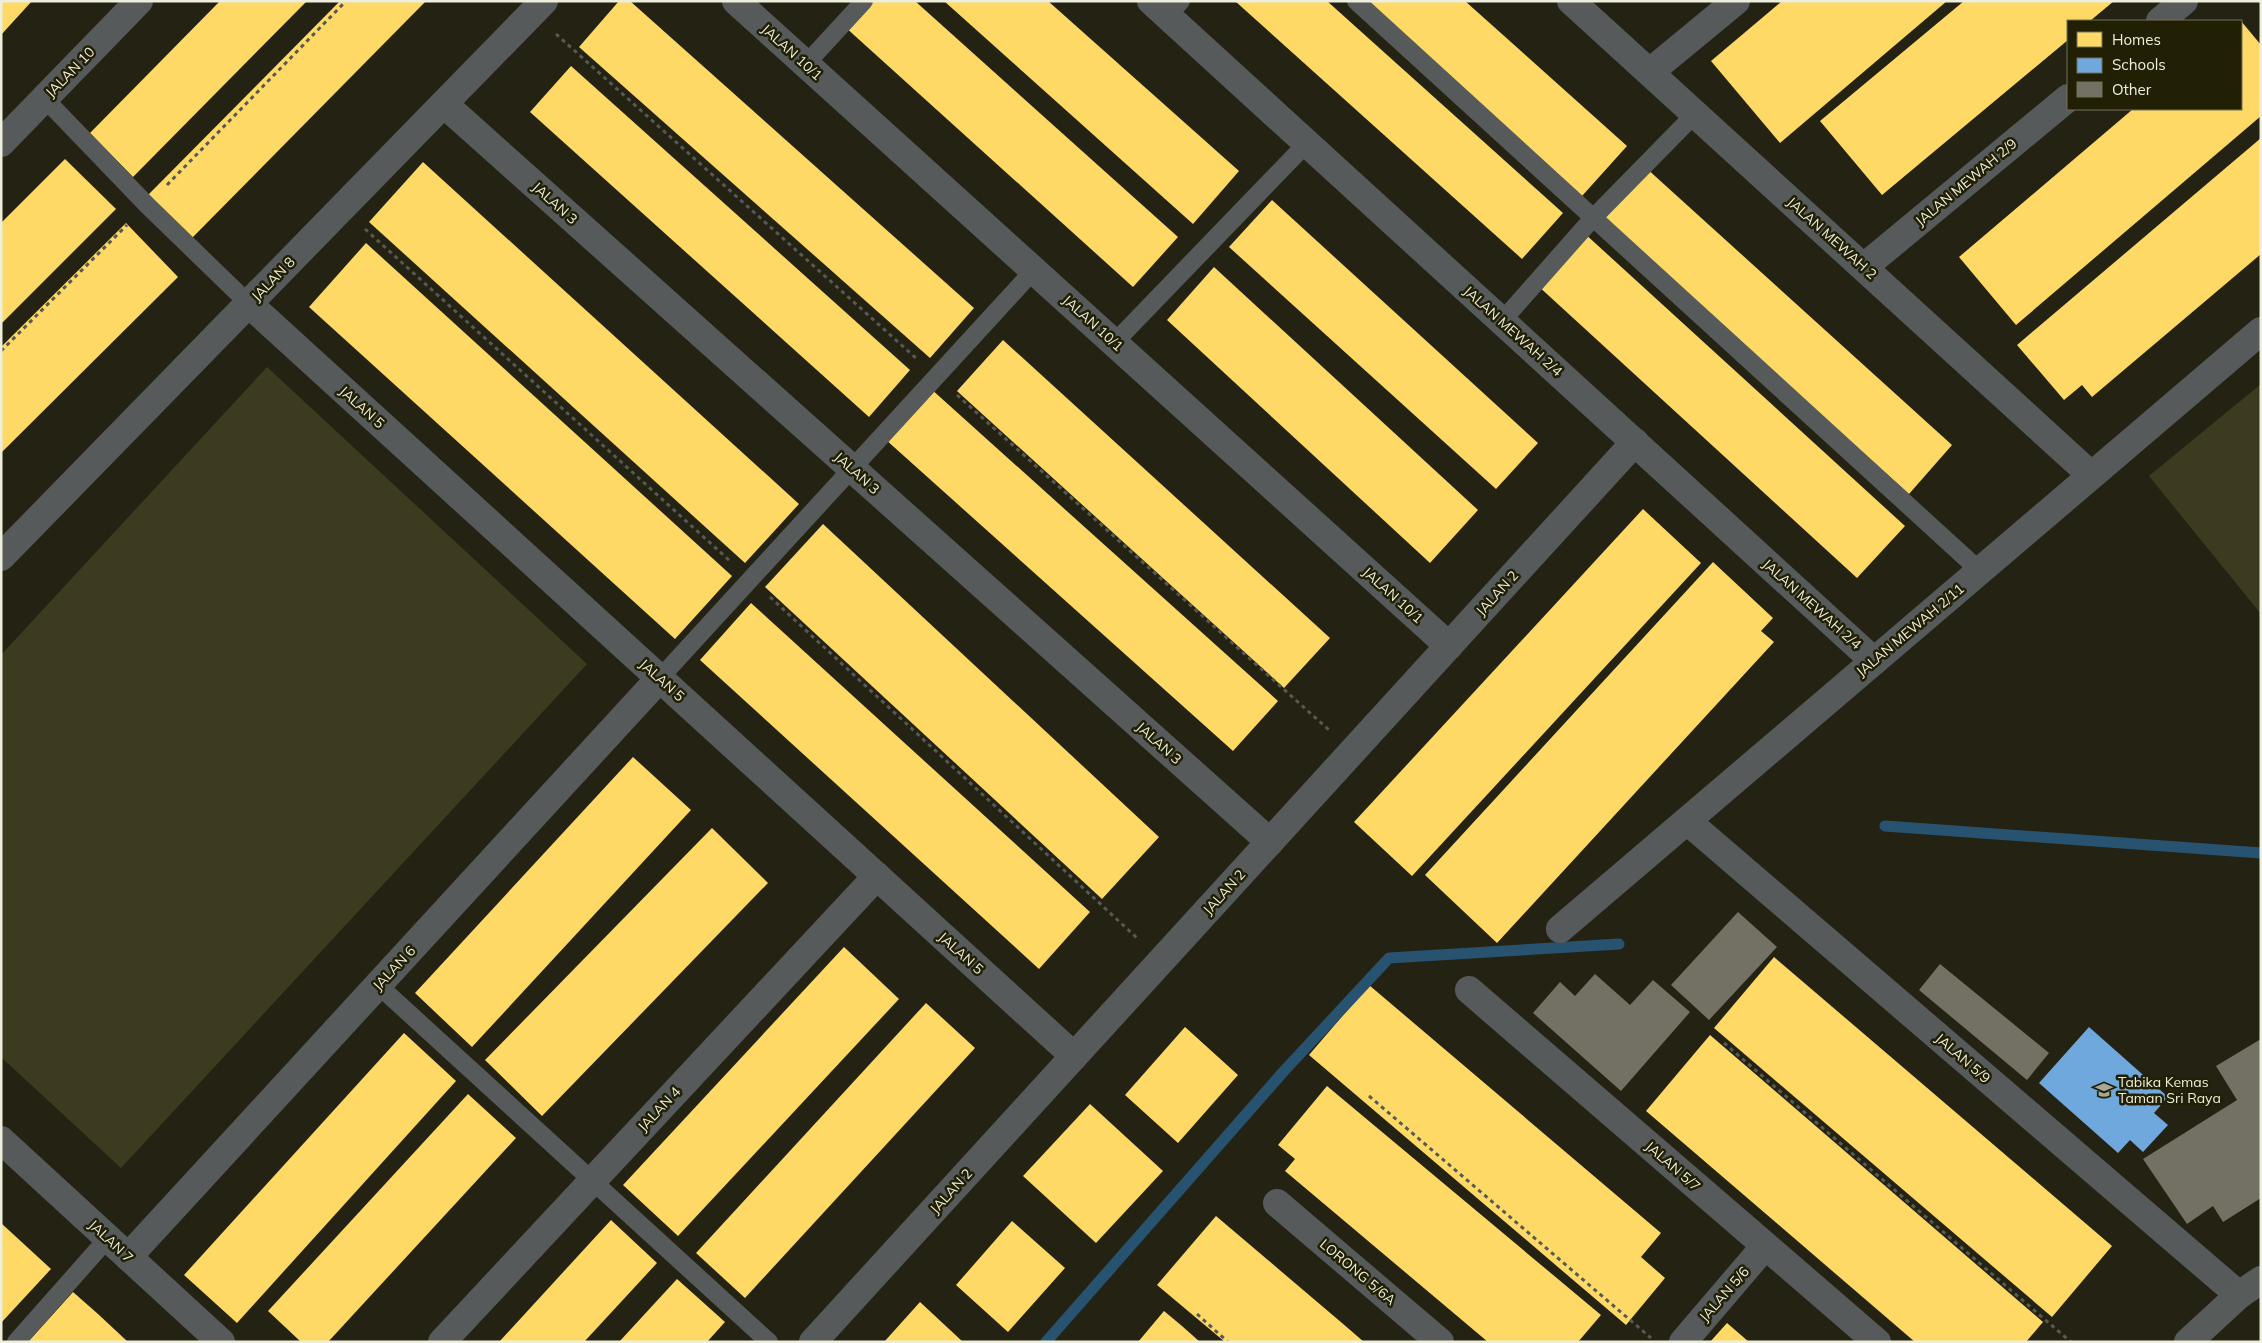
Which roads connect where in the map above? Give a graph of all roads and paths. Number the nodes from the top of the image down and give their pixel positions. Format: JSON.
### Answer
{"nodes":[{"id":1,"x":139,"y":1,"type":"edge"},
{"id":2,"x":346,"y":1,"type":"edge"},
{"id":3,"x":544,"y":1,"type":"edge"},
{"id":4,"x":736,"y":1,"type":"edge"},
{"id":5,"x":864,"y":1,"type":"edge"},
{"id":6,"x":1356,"y":1,"type":"edge"},
{"id":7,"x":1571,"y":1,"type":"edge"},
{"id":8,"x":1736,"y":1,"type":"edge"},
{"id":9,"x":2184,"y":1,"type":"edge"},
{"id":10,"x":1167,"y":6,"type":"edge"},
{"id":11,"x":2161,"y":20,"type":"edge"},
{"id":12,"x":806,"y":64,"type":"junction"},
{"id":13,"x":1650,"y":72,"type":"junction"},
{"id":14,"x":44,"y":98,"type":"junction"},
{"id":15,"x":2067,"y":99,"type":"edge"},
{"id":16,"x":444,"y":104,"type":"junction"},
{"id":17,"x":1696,"y":114,"type":"junction"},
{"id":18,"x":5,"y":131,"type":"edge"},
{"id":19,"x":1307,"y":143,"type":"junction"},
{"id":20,"x":147,"y":205,"type":"junction"},
{"id":21,"x":1593,"y":218,"type":"junction"},
{"id":22,"x":1864,"y":267,"type":"junction"},
{"id":23,"x":1034,"y":270,"type":"junction"},
{"id":24,"x":249,"y":304,"type":"junction"},
{"id":25,"x":1502,"y":321,"type":"junction"},
{"id":26,"x":2261,"y":331,"type":"edge"},
{"id":27,"x":1114,"y":343,"type":"junction"},
{"id":28,"x":1,"y":351,"type":"edge"},
{"id":29,"x":1635,"y":442,"type":"junction"},
{"id":30,"x":852,"y":468,"type":"junction"},
{"id":31,"x":2091,"y":475,"type":"junction"},
{"id":32,"x":1,"y":557,"type":"edge"},
{"id":33,"x":1980,"y":571,"type":"junction"},
{"id":34,"x":1449,"y":646,"type":"junction"},
{"id":35,"x":1874,"y":661,"type":"junction"},
{"id":36,"x":660,"y":678,"type":"junction"},
{"id":37,"x":1687,"y":821,"type":"junction"},
{"id":38,"x":1270,"y":842,"type":"junction"},
{"id":39,"x":877,"y":876,"type":"junction"},
{"id":40,"x":1560,"y":929,"type":"dead end"},
{"id":41,"x":378,"y":985,"type":"junction"},
{"id":42,"x":1469,"y":990,"type":"dead end"},
{"id":43,"x":1724,"y":1043,"type":"dead end"},
{"id":44,"x":1074,"y":1056,"type":"junction"},
{"id":45,"x":1369,"y":1096,"type":"dead end"},
{"id":46,"x":1,"y":1140,"type":"edge"},
{"id":47,"x":593,"y":1180,"type":"junction"},
{"id":48,"x":1277,"y":1202,"type":"dead end"},
{"id":49,"x":108,"y":1238,"type":"junction"},
{"id":50,"x":1765,"y":1246,"type":"junction"},
{"id":51,"x":128,"y":1257,"type":"junction"},
{"id":52,"x":2250,"y":1288,"type":"edge"},
{"id":53,"x":1197,"y":1314,"type":"dead end"},
{"id":54,"x":16,"y":1342,"type":"edge"},
{"id":55,"x":220,"y":1342,"type":"edge"},
{"id":56,"x":442,"y":1342,"type":"edge"},
{"id":57,"x":770,"y":1342,"type":"edge"},
{"id":58,"x":813,"y":1342,"type":"edge"},
{"id":59,"x":1228,"y":1342,"type":"edge"},
{"id":60,"x":1440,"y":1342,"type":"edge"},
{"id":61,"x":1656,"y":1342,"type":"edge"},
{"id":62,"x":1683,"y":1342,"type":"edge"},
{"id":63,"x":1877,"y":1342,"type":"edge"},
{"id":64,"x":2071,"y":1342,"type":"edge"},
{"id":65,"x":2188,"y":1342,"type":"edge"}],
"edges":[{"from":1,"to":14,"type":"street","name":"JALAN 10"},
{"from":2,"to":20,"type":"path"},
{"from":3,"to":16,"type":"street","name":"JALAN 8"},
{"from":4,"to":12,"type":"street","name":"JALAN 10/1"},
{"from":5,"to":12,"type":"lane"},
{"from":6,"to":21,"type":"lane"},
{"from":7,"to":13,"type":"street","name":"JALAN MEWAH 2"},
{"from":8,"to":13,"type":"street"},
{"from":9,"to":11,"type":"street"},
{"from":10,"to":19,"type":"street","name":"JALAN MEWAH 2/4"},
{"from":12,"to":23,"type":"street","name":"JALAN 10/1"},
{"from":13,"to":17,"type":"street","name":"JALAN MEWAH 2"},
{"from":14,"to":18,"type":"street","name":"JALAN 10"},
{"from":14,"to":20,"type":"lane"},
{"from":15,"to":22,"type":"street","name":"JALAN MEWAH 2/9"},
{"from":16,"to":24,"type":"street","name":"JALAN 8"},
{"from":16,"to":30,"type":"street","name":"JALAN 3"},
{"from":17,"to":21,"type":"lane"},
{"from":17,"to":22,"type":"street","name":"JALAN MEWAH 2"},
{"from":19,"to":25,"type":"street","name":"JALAN MEWAH 2/4"},
{"from":19,"to":27,"type":"lane"},
{"from":20,"to":24,"type":"lane"},
{"from":20,"to":28,"type":"path"},
{"from":21,"to":25,"type":"lane"},
{"from":21,"to":33,"type":"lane"},
{"from":22,"to":31,"type":"street","name":"JALAN MEWAH 2"},
{"from":23,"to":27,"type":"street","name":"JALAN 10/1"},
{"from":23,"to":30,"type":"lane"},
{"from":24,"to":32,"type":"street","name":"JALAN 8"},
{"from":24,"to":36,"type":"street","name":"JALAN 5"},
{"from":25,"to":29,"type":"street","name":"JALAN MEWAH 2/4"},
{"from":26,"to":31,"type":"street","name":"JALAN MEWAH 2/11"},
{"from":27,"to":34,"type":"street","name":"JALAN 10/1"},
{"from":29,"to":34,"type":"street","name":"JALAN 2"},
{"from":29,"to":35,"type":"street","name":"JALAN MEWAH 2/4"},
{"from":30,"to":36,"type":"lane"},
{"from":30,"to":38,"type":"street","name":"JALAN 3"},
{"from":31,"to":33,"type":"street","name":"JALAN MEWAH 2/11"},
{"from":33,"to":35,"type":"street","name":"JALAN MEWAH 2/11"},
{"from":34,"to":38,"type":"street","name":"JALAN 2"},
{"from":35,"to":37,"type":"street","name":"JALAN MEWAH 2/11"},
{"from":36,"to":39,"type":"street","name":"JALAN 5"},
{"from":36,"to":41,"type":"street","name":"JALAN 6"},
{"from":37,"to":40,"type":"street","name":"JALAN MEWAH 2/11"},
{"from":37,"to":52,"type":"street","name":"JALAN 5/9"},
{"from":38,"to":44,"type":"street","name":"JALAN 2"},
{"from":39,"to":44,"type":"street","name":"JALAN 5"},
{"from":39,"to":47,"type":"street","name":"JALAN 4"},
{"from":41,"to":47,"type":"lane"},
{"from":41,"to":51,"type":"street","name":"JALAN 6"},
{"from":42,"to":50,"type":"street","name":"JALAN 5/7"},
{"from":43,"to":64,"type":"path"},
{"from":44,"to":58,"type":"street","name":"JALAN 2"},
{"from":45,"to":61,"type":"path"},
{"from":46,"to":49,"type":"street","name":"JALAN 7"},
{"from":47,"to":56,"type":"street","name":"JALAN 4"},
{"from":47,"to":57,"type":"lane"},
{"from":48,"to":60,"type":"street","name":"LORONG 5/6A"},
{"from":49,"to":51,"type":"street","name":"JALAN 7"},
{"from":49,"to":54,"type":"lane"},
{"from":50,"to":62,"type":"street","name":"JALAN 5/6"},
{"from":50,"to":63,"type":"street","name":"JALAN 5/7"},
{"from":51,"to":55,"type":"street","name":"JALAN 7"},
{"from":52,"to":65,"type":"street"},
{"from":53,"to":59,"type":"path"}]}
